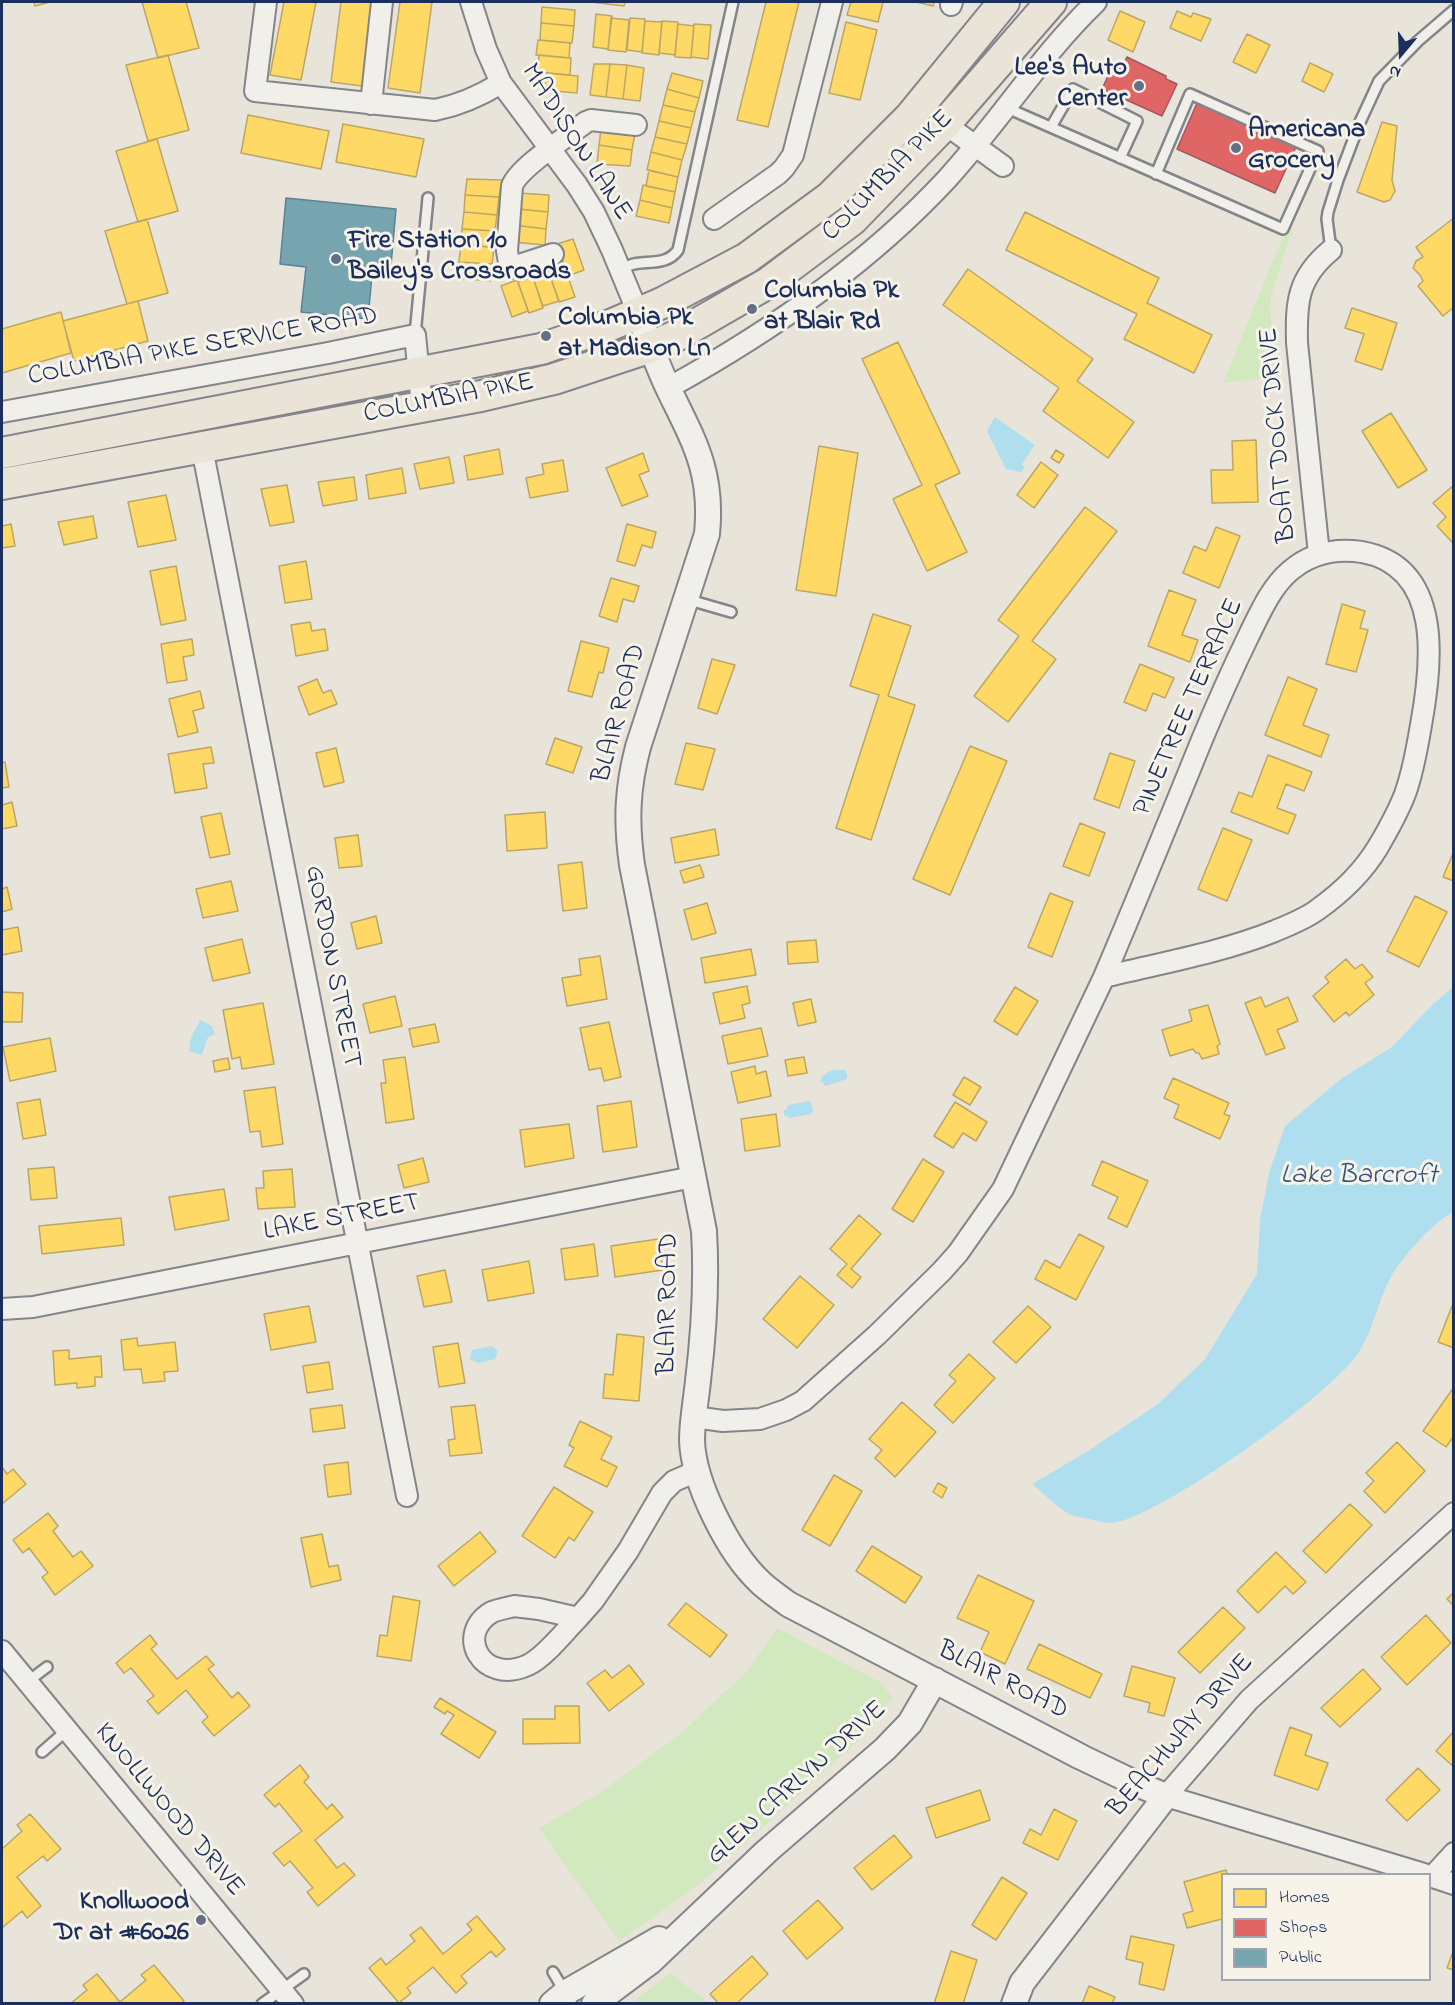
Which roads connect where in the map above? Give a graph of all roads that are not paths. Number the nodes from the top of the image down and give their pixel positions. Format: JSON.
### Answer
{"nodes":[{"id":1,"x":266,"y":2,"type":"edge"},
{"id":2,"x":382,"y":2,"type":"edge"},
{"id":3,"x":471,"y":2,"type":"edge"},
{"id":4,"x":733,"y":2,"type":"edge"},
{"id":5,"x":832,"y":2,"type":"edge"},
{"id":6,"x":1004,"y":2,"type":"edge"},
{"id":7,"x":1051,"y":2,"type":"edge"},
{"id":8,"x":1096,"y":2,"type":"edge"},
{"id":9,"x":1454,"y":10,"type":"edge"},
{"id":10,"x":1030,"y":26,"type":"junction"},
{"id":11,"x":1055,"y":47,"type":"junction"},
{"id":12,"x":501,"y":83,"type":"junction"},
{"id":13,"x":371,"y":104,"type":"junction"},
{"id":14,"x":1006,"y":108,"type":"junction"},
{"id":15,"x":945,"y":123,"type":"junction"},
{"id":16,"x":636,"y":125,"type":"dead end"},
{"id":17,"x":1051,"y":128,"type":"junction"},
{"id":18,"x":976,"y":146,"type":"junction"},
{"id":19,"x":550,"y":150,"type":"junction"},
{"id":20,"x":1120,"y":158,"type":"junction"},
{"id":21,"x":1003,"y":166,"type":"dead end"},
{"id":22,"x":1156,"y":174,"type":"junction"},
{"id":23,"x":428,"y":198,"type":"dead end"},
{"id":24,"x":714,"y":219,"type":"dead end"},
{"id":25,"x":1331,"y":250,"type":"joint"},
{"id":26,"x":553,"y":254,"type":"dead end"},
{"id":27,"x":620,"y":269,"type":"junction"},
{"id":28,"x":638,"y":313,"type":"junction"},
{"id":29,"x":415,"y":335,"type":"junction"},
{"id":30,"x":651,"y":347,"type":"junction"},
{"id":31,"x":419,"y":373,"type":"junction"},
{"id":32,"x":668,"y":388,"type":"junction"},
{"id":33,"x":423,"y":406,"type":"junction"},
{"id":34,"x":2,"y":412,"type":"edge"},
{"id":35,"x":202,"y":448,"type":"junction"},
{"id":36,"x":2,"y":453,"type":"edge"},
{"id":37,"x":2,"y":484,"type":"edge"},
{"id":38,"x":1319,"y":554,"type":"junction"},
{"id":39,"x":686,"y":599,"type":"junction"},
{"id":40,"x":731,"y":612,"type":"dead end"},
{"id":41,"x":1104,"y":977,"type":"junction"},
{"id":42,"x":693,"y":1177,"type":"junction"},
{"id":43,"x":358,"y":1243,"type":"junction"},
{"id":44,"x":2,"y":1309,"type":"edge"},
{"id":45,"x":694,"y":1417,"type":"junction"},
{"id":46,"x":697,"y":1471,"type":"junction"},
{"id":47,"x":407,"y":1496,"type":"dead end"},
{"id":48,"x":1454,"y":1513,"type":"edge"},
{"id":49,"x":578,"y":1618,"type":"junction"},
{"id":50,"x":2,"y":1651,"type":"edge"},
{"id":51,"x":47,"y":1667,"type":"dead end"},
{"id":52,"x":935,"y":1680,"type":"junction"},
{"id":53,"x":27,"y":1682,"type":"junction"},
{"id":54,"x":66,"y":1731,"type":"junction"},
{"id":55,"x":42,"y":1752,"type":"dead end"},
{"id":56,"x":1166,"y":1796,"type":"junction"},
{"id":57,"x":1454,"y":1853,"type":"edge"},
{"id":58,"x":1418,"y":1873,"type":"edge"},
{"id":59,"x":1431,"y":1873,"type":"edge"},
{"id":60,"x":1431,"y":1877,"type":"edge"},
{"id":61,"x":1454,"y":1884,"type":"edge"},
{"id":62,"x":691,"y":1923,"type":"junction"},
{"id":63,"x":553,"y":1972,"type":"dead end"},
{"id":64,"x":304,"y":1974,"type":"dead end"},
{"id":65,"x":287,"y":1996,"type":"edge"},
{"id":66,"x":563,"y":2000,"type":"edge"},
{"id":67,"x":262,"y":2004,"type":"edge"},
{"id":68,"x":594,"y":2004,"type":"edge"},
{"id":69,"x":1014,"y":2004,"type":"edge"}],
"edges":[{"from":1,"to":13,"type":"street"},
{"from":2,"to":13,"type":"street"},
{"from":3,"to":12,"type":"street","name":"MADISON LANE"},
{"from":4,"to":27,"type":"lane"},
{"from":5,"to":24,"type":"street"},
{"from":6,"to":28,"type":"main road","name":"COLUMBIA PIKE"},
{"from":7,"to":10,"type":"main road","name":"COLUMBIA PIKE"},
{"from":8,"to":11,"type":"street"},
{"from":9,"to":25,"type":"lane"},
{"from":10,"to":11,"type":"street"},
{"from":10,"to":15,"type":"main road","name":"COLUMBIA PIKE"},
{"from":11,"to":14,"type":"street"},
{"from":12,"to":13,"type":"street"},
{"from":12,"to":19,"type":"street","name":"MADISON LANE"},
{"from":14,"to":17,"type":"lane"},
{"from":14,"to":18,"type":"street"},
{"from":15,"to":18,"type":"street"},
{"from":15,"to":30,"type":"main road","name":"COLUMBIA PIKE"},
{"from":16,"to":19,"type":"street"},
{"from":17,"to":20,"type":"lane"},
{"from":17,"to":20,"type":"lane"},
{"from":18,"to":21,"type":"street"},
{"from":18,"to":32,"type":"street"},
{"from":19,"to":26,"type":"street"},
{"from":19,"to":27,"type":"street","name":"MADISON LANE"},
{"from":20,"to":22,"type":"lane"},
{"from":22,"to":22,"type":"lane"},
{"from":23,"to":29,"type":"lane"},
{"from":25,"to":38,"type":"street","name":"BOAT DOCK DRIVE"},
{"from":27,"to":28,"type":"street","name":"MADISON LANE"},
{"from":28,"to":30,"type":"street","name":"BLAIR ROAD"},
{"from":28,"to":31,"type":"main road","name":"COLUMBIA PIKE"},
{"from":29,"to":31,"type":"street"},
{"from":29,"to":34,"type":"street","name":"COLUMBIA PIKE SERVICE ROAD"},
{"from":30,"to":32,"type":"street","name":"BLAIR ROAD"},
{"from":30,"to":33,"type":"main road","name":"COLUMBIA PIKE"},
{"from":31,"to":33,"type":"street"},
{"from":31,"to":36,"type":"main road","name":"COLUMBIA PIKE"},
{"from":32,"to":39,"type":"street","name":"BLAIR ROAD"},
{"from":33,"to":35,"type":"main road","name":"COLUMBIA PIKE"},
{"from":35,"to":37,"type":"main road","name":"COLUMBIA PIKE"},
{"from":35,"to":43,"type":"street","name":"GORDON STREET"},
{"from":38,"to":41,"type":"street","name":"PINETREE TERRACE"},
{"from":38,"to":41,"type":"street","name":"PINETREE TERRACE"},
{"from":39,"to":40,"type":"lane"},
{"from":39,"to":42,"type":"street","name":"BLAIR ROAD"},
{"from":41,"to":45,"type":"street","name":"PINETREE TERRACE"},
{"from":42,"to":43,"type":"street","name":"LAKE STREET"},
{"from":42,"to":45,"type":"street","name":"BLAIR ROAD"},
{"from":43,"to":44,"type":"street","name":"LAKE STREET"},
{"from":43,"to":47,"type":"street","name":"GORDON STREET"},
{"from":45,"to":46,"type":"street","name":"BLAIR ROAD"},
{"from":46,"to":49,"type":"street"},
{"from":46,"to":52,"type":"street","name":"BLAIR ROAD"},
{"from":48,"to":56,"type":"street","name":"BEACHWAY DRIVE"},
{"from":49,"to":49,"type":"street"},
{"from":50,"to":53,"type":"street","name":"KNOLLWOOD DRIVE"},
{"from":51,"to":53,"type":"lane"},
{"from":52,"to":56,"type":"street","name":"BLAIR ROAD"},
{"from":52,"to":62,"type":"street","name":"GLEN CARLYN DRIVE"},
{"from":53,"to":54,"type":"street","name":"KNOLLWOOD DRIVE"},
{"from":54,"to":55,"type":"lane"},
{"from":54,"to":65,"type":"street","name":"KNOLLWOOD DRIVE"},
{"from":56,"to":58,"type":"street","name":"BLAIR ROAD"},
{"from":56,"to":69,"type":"street","name":"BEACHWAY DRIVE"},
{"from":57,"to":59,"type":"street"},
{"from":60,"to":61,"type":"street","name":"BLAIR ROAD"},
{"from":62,"to":66,"type":"street","name":"GLEN CARLYN DRIVE"},
{"from":62,"to":68,"type":"street","name":"GLEN CARLYN DRIVE"},
{"from":63,"to":66,"type":"lane"},
{"from":64,"to":65,"type":"lane"},
{"from":65,"to":67,"type":"lane"}]}
